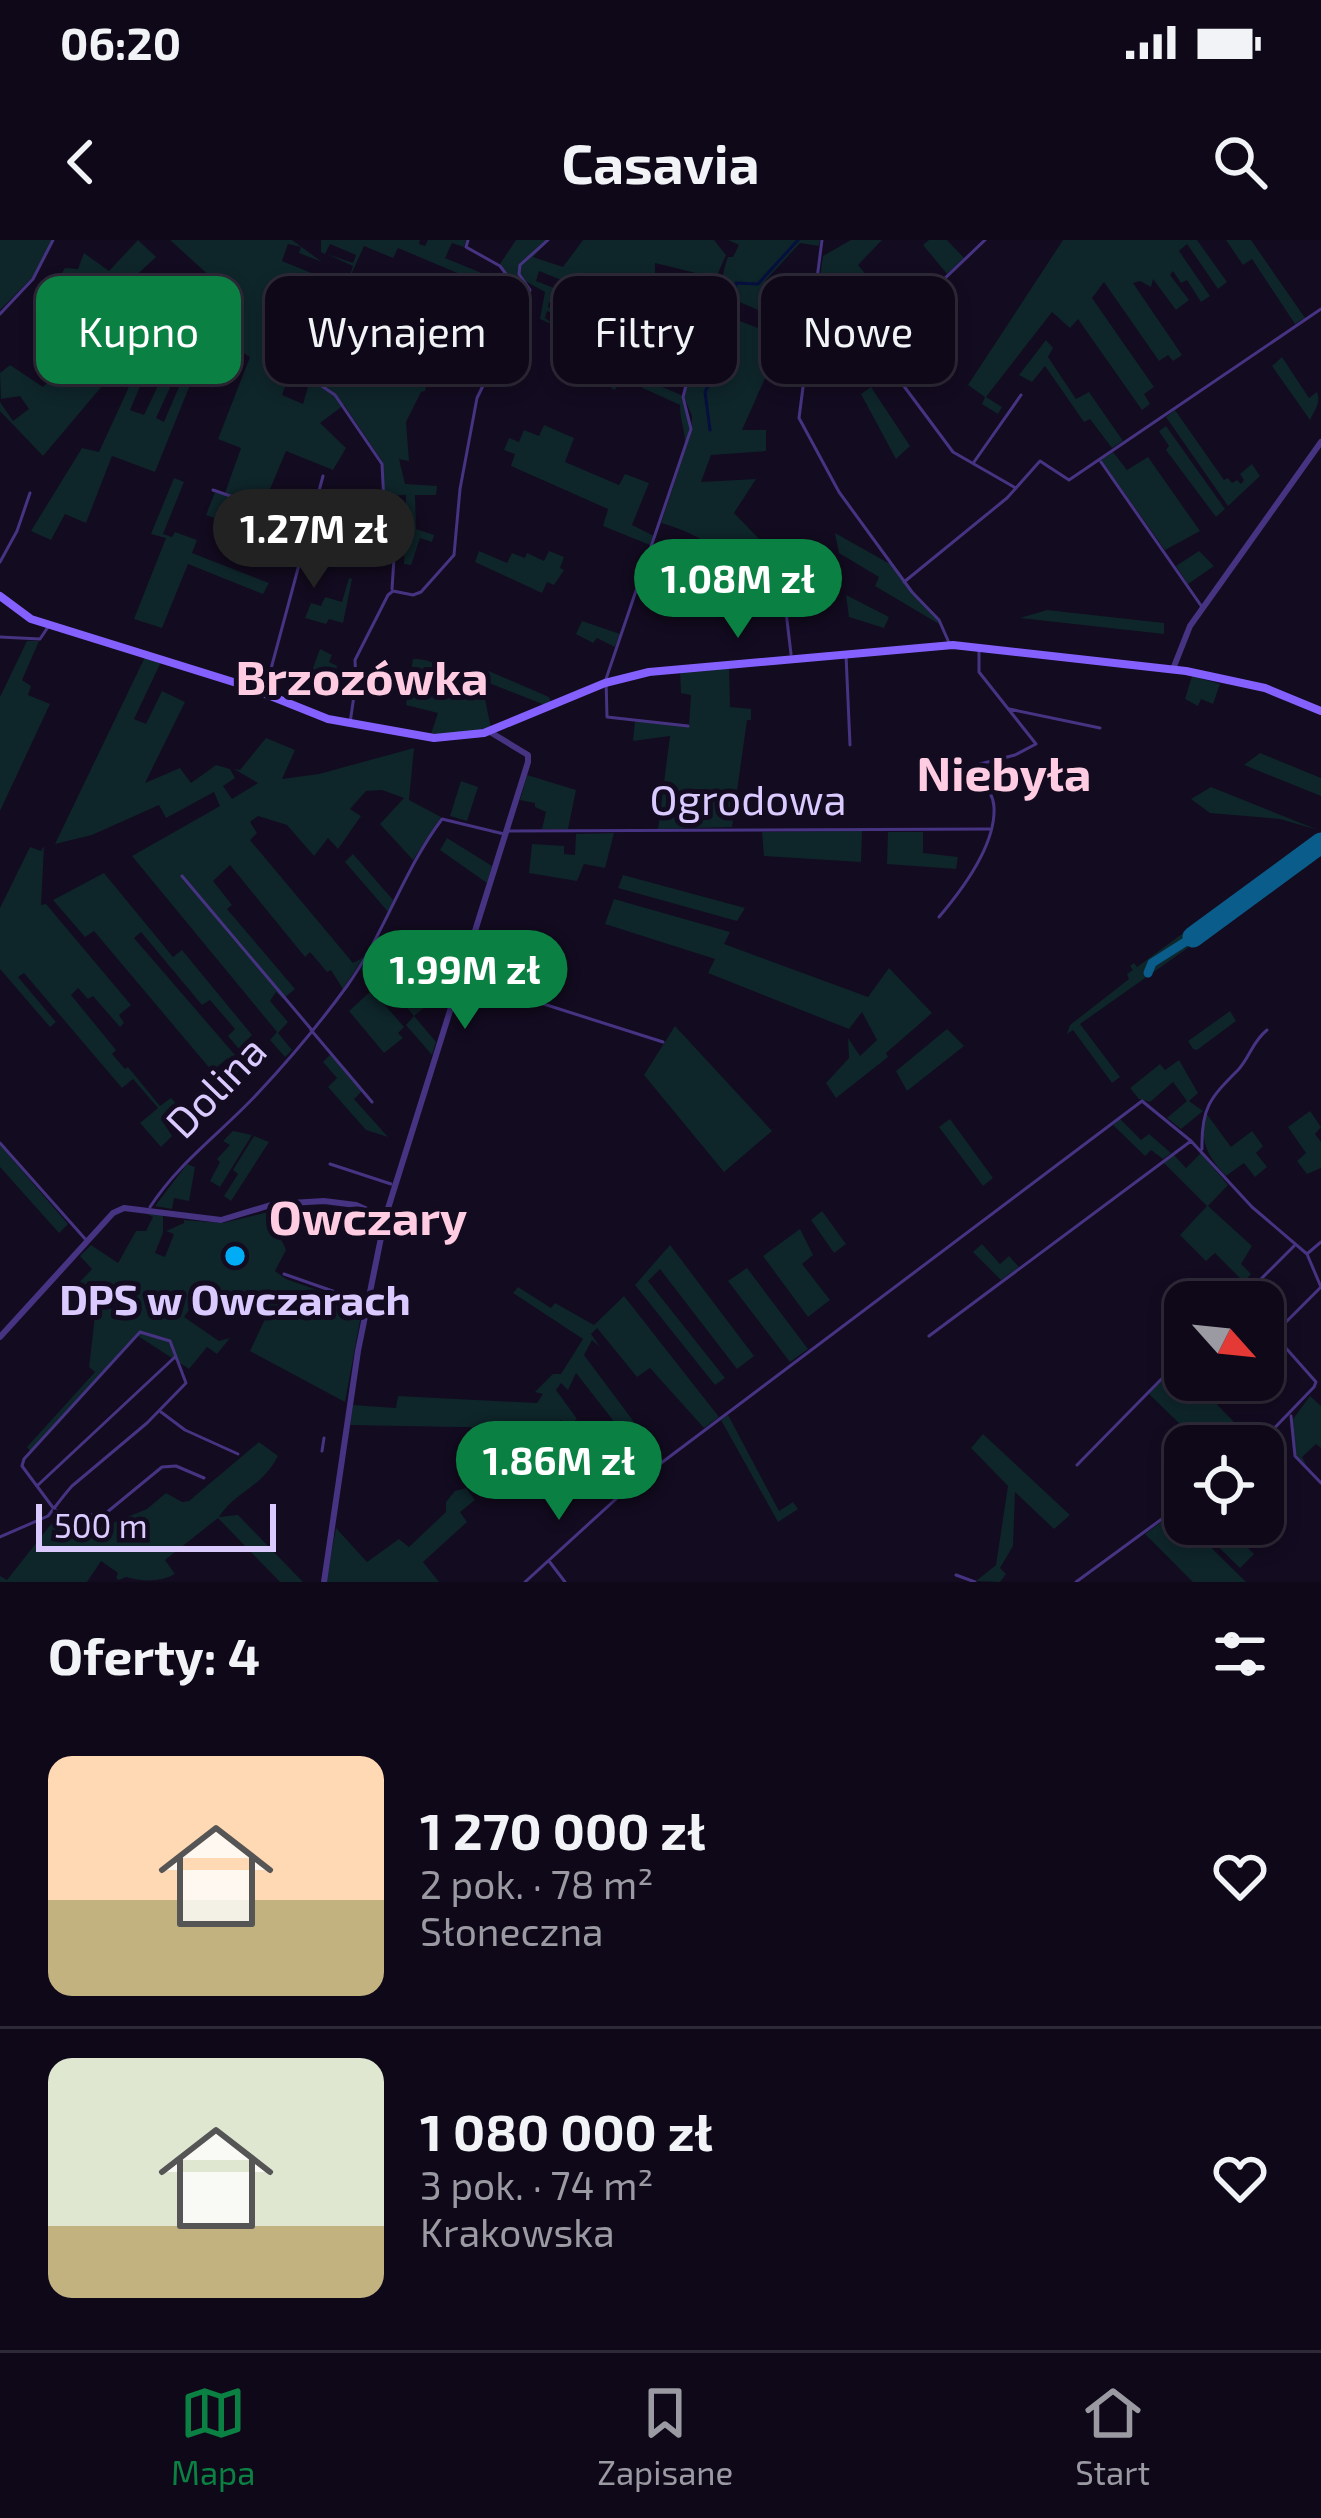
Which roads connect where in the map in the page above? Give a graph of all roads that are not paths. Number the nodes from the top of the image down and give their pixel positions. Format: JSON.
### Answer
{"nodes":[{"id":1,"x":54,"y":240,"type":"edge"},
{"id":2,"x":468,"y":240,"type":"edge"},
{"id":3,"x":548,"y":240,"type":"edge"},
{"id":4,"x":822,"y":240,"type":"edge"},
{"id":5,"x":985,"y":240,"type":"edge"},
{"id":6,"x":507,"y":276,"type":"edge"},
{"id":7,"x":521,"y":276,"type":"edge"},
{"id":8,"x":1321,"y":309,"type":"edge"},
{"id":9,"x":0,"y":314,"type":"edge"},
{"id":10,"x":319,"y":384,"type":"edge"},
{"id":11,"x":484,"y":384,"type":"edge"},
{"id":12,"x":686,"y":384,"type":"edge"},
{"id":13,"x":1022,"y":395,"type":"dead end"},
{"id":14,"x":1321,"y":442,"type":"edge"},
{"id":15,"x":1099,"y":460,"type":"junction"},
{"id":16,"x":972,"y":465,"type":"junction"},
{"id":17,"x":323,"y":476,"type":"dead end"},
{"id":18,"x":1016,"y":488,"type":"junction"},
{"id":19,"x":213,"y":490,"type":"dead end"},
{"id":20,"x":30,"y":493,"type":"dead end"},
{"id":21,"x":383,"y":508,"type":"junction"},
{"id":22,"x":310,"y":524,"type":"junction"},
{"id":23,"x":780,"y":561,"type":"dead end"},
{"id":24,"x":0,"y":562,"type":"edge"},
{"id":25,"x":904,"y":582,"type":"junction"},
{"id":26,"x":392,"y":591,"type":"junction"},
{"id":27,"x":0,"y":596,"type":"edge"},
{"id":28,"x":1203,"y":608,"type":"junction"},
{"id":29,"x":49,"y":626,"type":"junction"},
{"id":30,"x":0,"y":637,"type":"edge"},
{"id":31,"x":950,"y":644,"type":"junction"},
{"id":32,"x":979,"y":647,"type":"junction"},
{"id":33,"x":846,"y":653,"type":"junction"},
{"id":34,"x":792,"y":658,"type":"junction"},
{"id":35,"x":1173,"y":670,"type":"junction"},
{"id":36,"x":608,"y":682,"type":"junction"},
{"id":37,"x":265,"y":693,"type":"junction"},
{"id":38,"x":1009,"y":709,"type":"junction"},
{"id":39,"x":1321,"y":711,"type":"edge"},
{"id":40,"x":350,"y":725,"type":"junction"},
{"id":41,"x":688,"y":726,"type":"dead end"},
{"id":42,"x":1100,"y":728,"type":"dead end"},
{"id":43,"x":490,"y":731,"type":"junction"},
{"id":44,"x":850,"y":745,"type":"dead end"},
{"id":45,"x":989,"y":829,"type":"junction"},
{"id":46,"x":506,"y":833,"type":"junction"},
{"id":47,"x":182,"y":876,"type":"dead end"},
{"id":48,"x":939,"y":917,"type":"dead end"},
{"id":49,"x":460,"y":977,"type":"junction"},
{"id":50,"x":311,"y":1030,"type":"junction"},
{"id":51,"x":1268,"y":1030,"type":"dead end"},
{"id":52,"x":663,"y":1042,"type":"dead end"},
{"id":53,"x":372,"y":1102,"type":"dead end"},
{"id":54,"x":1191,"y":1141,"type":"junction"},
{"id":55,"x":0,"y":1143,"type":"edge"},
{"id":56,"x":1201,"y":1151,"type":"junction"},
{"id":57,"x":330,"y":1164,"type":"dead end"},
{"id":58,"x":394,"y":1185,"type":"junction"},
{"id":59,"x":150,"y":1208,"type":"junction"},
{"id":60,"x":385,"y":1217,"type":"junction"},
{"id":61,"x":1321,"y":1242,"type":"edge"},
{"id":62,"x":89,"y":1243,"type":"junction"},
{"id":63,"x":1296,"y":1245,"type":"junction"},
{"id":64,"x":1307,"y":1254,"type":"junction"},
{"id":65,"x":284,"y":1274,"type":"dead end"},
{"id":66,"x":1259,"y":1281,"type":"edge"},
{"id":67,"x":1321,"y":1287,"type":"edge"},
{"id":68,"x":367,"y":1303,"type":"junction"},
{"id":69,"x":929,"y":1336,"type":"dead end"},
{"id":70,"x":0,"y":1337,"type":"edge"},
{"id":71,"x":177,"y":1357,"type":"junction"},
{"id":72,"x":1164,"y":1376,"type":"edge"},
{"id":73,"x":159,"y":1410,"type":"junction"},
{"id":74,"x":1291,"y":1414,"type":"junction"},
{"id":75,"x":1279,"y":1425,"type":"edge"},
{"id":76,"x":324,"y":1438,"type":"dead end"},
{"id":77,"x":322,"y":1451,"type":"dead end"},
{"id":78,"x":238,"y":1454,"type":"dead end"},
{"id":79,"x":1077,"y":1465,"type":"dead end"},
{"id":80,"x":204,"y":1478,"type":"dead end"},
{"id":81,"x":1321,"y":1483,"type":"edge"},
{"id":82,"x":36,"y":1486,"type":"junction"},
{"id":83,"x":53,"y":1509,"type":"junction"},
{"id":84,"x":1164,"y":1517,"type":"edge"},
{"id":85,"x":0,"y":1538,"type":"edge"},
{"id":86,"x":548,"y":1560,"type":"junction"},
{"id":87,"x":956,"y":1575,"type":"dead end"},
{"id":88,"x":324,"y":1582,"type":"edge"},
{"id":89,"x":525,"y":1582,"type":"edge"},
{"id":90,"x":565,"y":1582,"type":"edge"},
{"id":91,"x":975,"y":1582,"type":"edge"},
{"id":92,"x":1076,"y":1582,"type":"edge"}],
"edges":[{"from":1,"to":9,"type":"street"},
{"from":2,"to":6,"type":"street"},
{"from":3,"to":7,"type":"street"},
{"from":4,"to":25,"type":"street"},
{"from":5,"to":16,"type":"street"},
{"from":8,"to":15,"type":"street"},
{"from":10,"to":21,"type":"street"},
{"from":11,"to":26,"type":"street"},
{"from":12,"to":36,"type":"street"},
{"from":13,"to":16,"type":"street"},
{"from":14,"to":28,"type":"street"},
{"from":15,"to":18,"type":"street"},
{"from":15,"to":28,"type":"street"},
{"from":16,"to":18,"type":"street"},
{"from":17,"to":22,"type":"street"},
{"from":18,"to":25,"type":"street"},
{"from":19,"to":22,"type":"street"},
{"from":20,"to":24,"type":"street"},
{"from":21,"to":22,"type":"street"},
{"from":21,"to":26,"type":"street"},
{"from":22,"to":37,"type":"street"},
{"from":23,"to":34,"type":"street"},
{"from":25,"to":31,"type":"street"},
{"from":26,"to":40,"type":"street"},
{"from":27,"to":29,"type":"main road"},
{"from":28,"to":35,"type":"street"},
{"from":29,"to":30,"type":"street"},
{"from":29,"to":37,"type":"main road"},
{"from":31,"to":32,"type":"main road"},
{"from":31,"to":33,"type":"main road"},
{"from":32,"to":35,"type":"main road"},
{"from":32,"to":38,"type":"street"},
{"from":33,"to":34,"type":"main road"},
{"from":33,"to":44,"type":"street"},
{"from":34,"to":36,"type":"main road"},
{"from":35,"to":39,"type":"main road"},
{"from":36,"to":41,"type":"street"},
{"from":36,"to":43,"type":"main road"},
{"from":37,"to":40,"type":"main road"},
{"from":38,"to":42,"type":"street"},
{"from":38,"to":45,"type":"street"},
{"from":40,"to":43,"type":"main road"},
{"from":43,"to":46,"type":"street"},
{"from":45,"to":46,"type":"street","name":"Ogrodowa"},
{"from":45,"to":48,"type":"street"},
{"from":46,"to":49,"type":"street"},
{"from":46,"to":50,"type":"street","name":"Dolina"},
{"from":47,"to":50,"type":"street"},
{"from":49,"to":52,"type":"street"},
{"from":49,"to":58,"type":"street"},
{"from":50,"to":53,"type":"street"},
{"from":50,"to":59,"type":"street","name":"Dolina"},
{"from":51,"to":56,"type":"street"},
{"from":54,"to":56,"type":"street"},
{"from":54,"to":69,"type":"street"},
{"from":54,"to":86,"type":"street"},
{"from":55,"to":62,"type":"street"},
{"from":56,"to":63,"type":"street"},
{"from":57,"to":58,"type":"street"},
{"from":58,"to":60,"type":"street"},
{"from":59,"to":60,"type":"street"},
{"from":59,"to":62,"type":"street"},
{"from":60,"to":68,"type":"street"},
{"from":61,"to":64,"type":"street"},
{"from":62,"to":70,"type":"street"},
{"from":63,"to":64,"type":"street"},
{"from":63,"to":66,"type":"street"},
{"from":64,"to":67,"type":"street"},
{"from":65,"to":68,"type":"street"},
{"from":67,"to":74,"type":"street"},
{"from":68,"to":88,"type":"street"},
{"from":71,"to":73,"type":"street"},
{"from":71,"to":82,"type":"street"},
{"from":71,"to":82,"type":"street"},
{"from":72,"to":79,"type":"street"},
{"from":73,"to":78,"type":"street"},
{"from":73,"to":83,"type":"street"},
{"from":74,"to":75,"type":"street"},
{"from":74,"to":81,"type":"street"},
{"from":76,"to":77,"type":"street"},
{"from":80,"to":83,"type":"street"},
{"from":82,"to":83,"type":"street"},
{"from":83,"to":85,"type":"street"},
{"from":84,"to":92,"type":"street"},
{"from":86,"to":89,"type":"street"},
{"from":86,"to":90,"type":"street"},
{"from":87,"to":91,"type":"street"}]}
